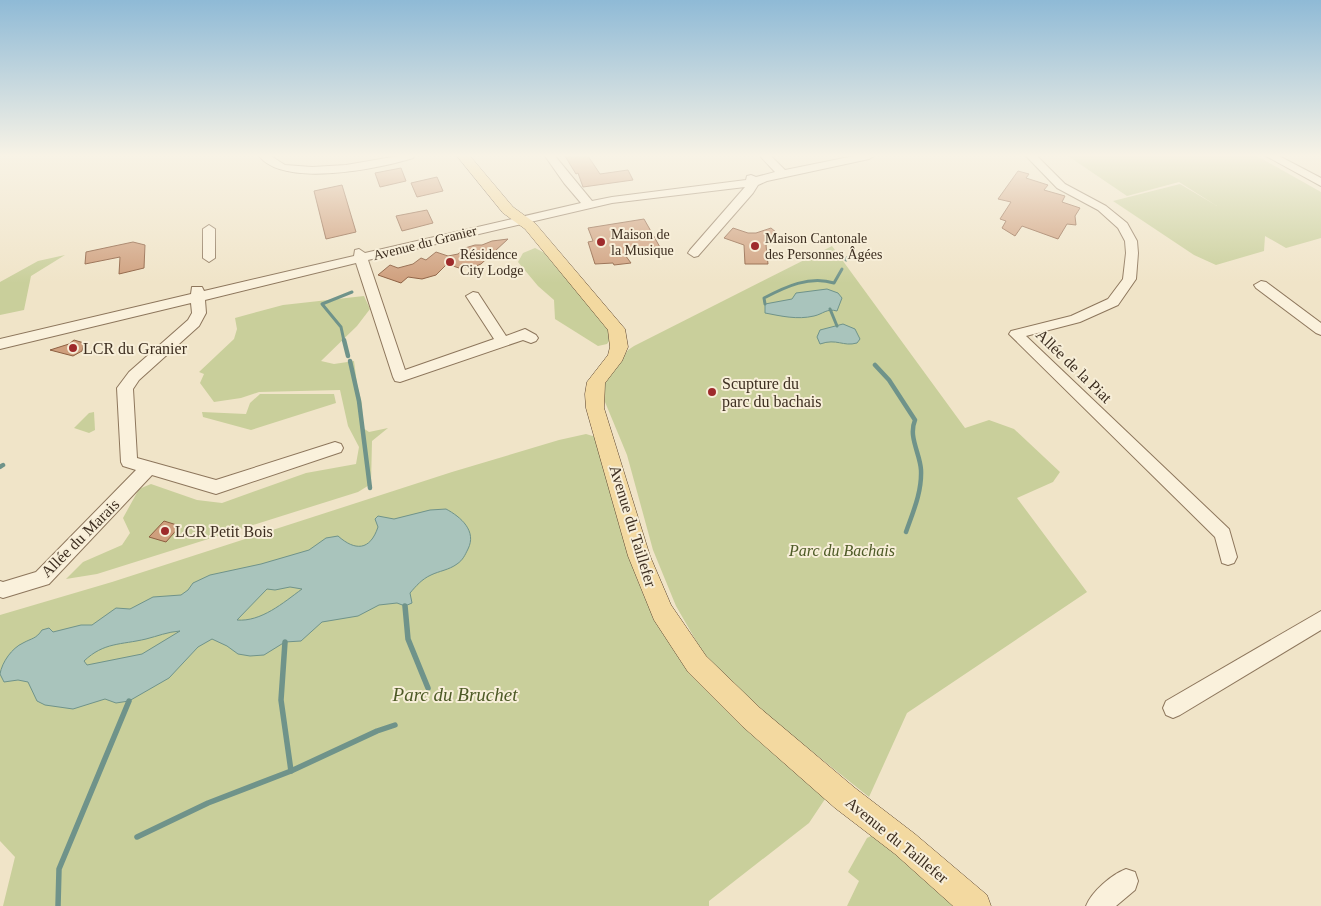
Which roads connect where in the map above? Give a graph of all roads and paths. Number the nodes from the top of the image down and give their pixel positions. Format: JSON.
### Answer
{"nodes":[{"id":1,"x":500,"y":198,"type":"edge"},
{"id":2,"x":583,"y":198,"type":"edge"},
{"id":3,"x":619,"y":198,"type":"edge"},
{"id":4,"x":743,"y":198,"type":"edge"},
{"id":5,"x":1084,"y":198,"type":"edge"},
{"id":6,"x":587,"y":202,"type":"junction"},
{"id":7,"x":519,"y":218,"type":"junction"},
{"id":8,"x":209,"y":229,"type":"dead end"},
{"id":9,"x":694,"y":253,"type":"dead end"},
{"id":10,"x":360,"y":256,"type":"junction"},
{"id":11,"x":209,"y":258,"type":"dead end"},
{"id":12,"x":1261,"y":286,"type":"dead end"},
{"id":13,"x":197,"y":293,"type":"junction"},
{"id":14,"x":473,"y":296,"type":"dead end"},
{"id":15,"x":1321,"y":330,"type":"edge"},
{"id":16,"x":0,"y":337,"type":"edge"},
{"id":17,"x":531,"y":338,"type":"dead end"},
{"id":18,"x":503,"y":342,"type":"junction"},
{"id":19,"x":0,"y":344,"type":"edge"},
{"id":20,"x":335,"y":448,"type":"dead end"},
{"id":21,"x":149,"y":468,"type":"junction"},
{"id":22,"x":1228,"y":557,"type":"dead end"},
{"id":23,"x":0,"y":589,"type":"edge"},
{"id":24,"x":1321,"y":620,"type":"edge"},
{"id":25,"x":1172,"y":708,"type":"dead end"},
{"id":26,"x":1126,"y":881,"type":"dead end"},
{"id":27,"x":976,"y":906,"type":"edge"},
{"id":28,"x":1098,"y":906,"type":"edge"}],
"edges":[{"from":1,"to":7,"type":"main road","name":"Avenue du Taillefer"},
{"from":2,"to":6,"type":"street"},
{"from":3,"to":6,"type":"street","name":"Avenue du Granier"},
{"from":4,"to":9,"type":"street"},
{"from":5,"to":22,"type":"street","name":"Allée de la Piat"},
{"from":6,"to":7,"type":"street","name":"Avenue du Granier"},
{"from":7,"to":10,"type":"street","name":"Avenue du Granier"},
{"from":7,"to":27,"type":"main road","name":"Avenue du Taillefer"},
{"from":8,"to":11,"type":"street"},
{"from":10,"to":13,"type":"street","name":"Avenue du Granier"},
{"from":10,"to":18,"type":"street"},
{"from":12,"to":15,"type":"street"},
{"from":13,"to":16,"type":"street","name":"Avenue du Granier"},
{"from":13,"to":19,"type":"street","name":"Avenue du Granier"},
{"from":13,"to":21,"type":"street"},
{"from":14,"to":18,"type":"street"},
{"from":17,"to":18,"type":"street"},
{"from":20,"to":21,"type":"street"},
{"from":21,"to":23,"type":"street","name":"Allée du Marais"},
{"from":24,"to":25,"type":"street"},
{"from":26,"to":28,"type":"street"}]}
